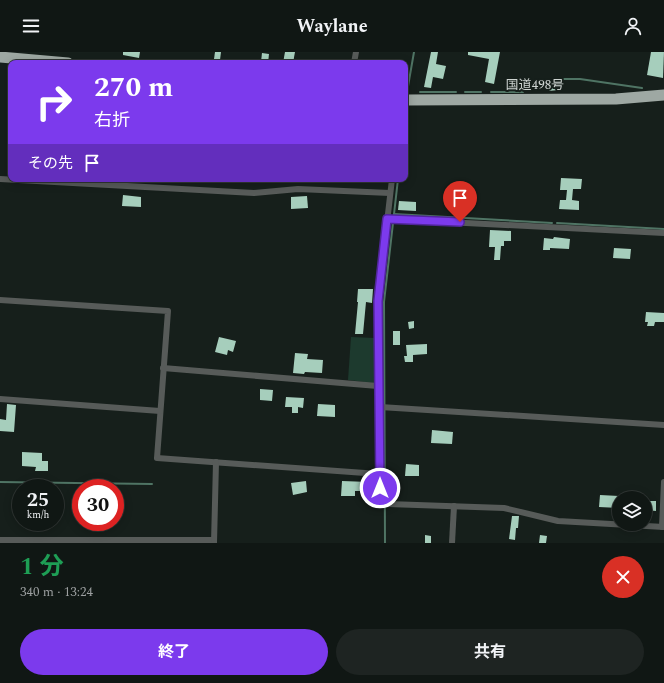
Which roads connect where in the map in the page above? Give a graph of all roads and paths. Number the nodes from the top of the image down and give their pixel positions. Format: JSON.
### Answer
{"nodes":[{"id":1,"x":0,"y":56,"type":"edge"},
{"id":2,"x":39,"y":60,"type":"edge"},
{"id":3,"x":664,"y":95,"type":"edge"},
{"id":4,"x":408,"y":100,"type":"edge"},
{"id":5,"x":54,"y":182,"type":"edge"},
{"id":6,"x":392,"y":182,"type":"edge"},
{"id":7,"x":390,"y":193,"type":"junction"},
{"id":8,"x":387,"y":219,"type":"junction"},
{"id":9,"x":664,"y":233,"type":"edge"},
{"id":10,"x":0,"y":300,"type":"edge"},
{"id":11,"x":163,"y":368,"type":"junction"},
{"id":12,"x":378,"y":386,"type":"junction"},
{"id":13,"x":0,"y":399,"type":"edge"},
{"id":14,"x":380,"y":407,"type":"junction"},
{"id":15,"x":160,"y":411,"type":"junction"},
{"id":16,"x":664,"y":425,"type":"edge"},
{"id":17,"x":216,"y":462,"type":"junction"},
{"id":18,"x":380,"y":474,"type":"junction"},
{"id":19,"x":664,"y":482,"type":"edge"},
{"id":20,"x":454,"y":506,"type":"junction"},
{"id":21,"x":663,"y":527,"type":"edge"},
{"id":22,"x":0,"y":540,"type":"edge"},
{"id":23,"x":214,"y":542,"type":"edge"},
{"id":24,"x":452,"y":543,"type":"edge"}],
"edges":[{"from":1,"to":2,"type":"highway"},
{"from":3,"to":4,"type":"highway","name":"国道498号"},
{"from":5,"to":7,"type":"street"},
{"from":6,"to":7,"type":"street"},
{"from":7,"to":8,"type":"street"},
{"from":8,"to":9,"type":"street"},
{"from":8,"to":12,"type":"street"},
{"from":10,"to":11,"type":"street"},
{"from":11,"to":12,"type":"street"},
{"from":11,"to":15,"type":"street"},
{"from":12,"to":14,"type":"street"},
{"from":13,"to":15,"type":"street"},
{"from":14,"to":16,"type":"street"},
{"from":14,"to":18,"type":"street"},
{"from":15,"to":17,"type":"street"},
{"from":17,"to":18,"type":"street"},
{"from":17,"to":23,"type":"street"},
{"from":18,"to":20,"type":"street"},
{"from":19,"to":21,"type":"street"},
{"from":20,"to":21,"type":"street"},
{"from":20,"to":24,"type":"street"},
{"from":22,"to":23,"type":"street"}]}
